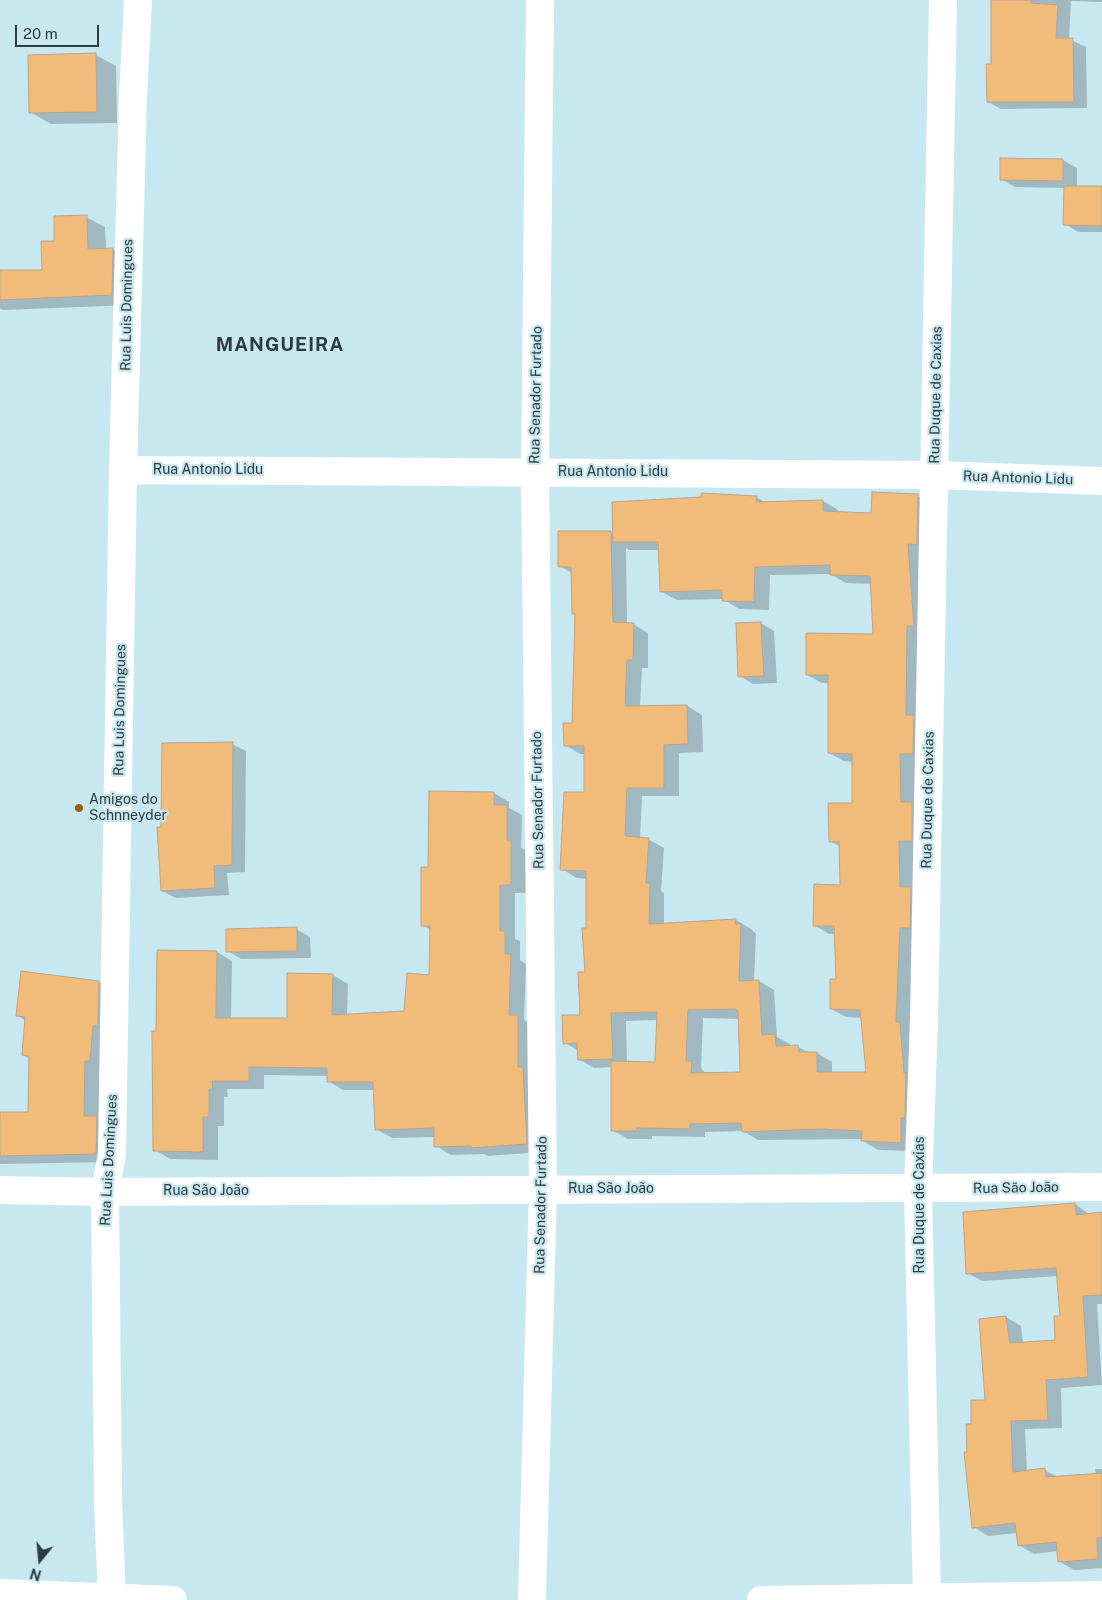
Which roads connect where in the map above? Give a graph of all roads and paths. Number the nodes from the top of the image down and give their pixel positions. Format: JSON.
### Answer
{"nodes":[{"id":1,"x":138,"y":0,"type":"edge"},
{"id":2,"x":540,"y":0,"type":"edge"},
{"id":3,"x":942,"y":0,"type":"edge"},
{"id":4,"x":123,"y":470,"type":"junction"},
{"id":5,"x":535,"y":472,"type":"junction"},
{"id":6,"x":935,"y":475,"type":"junction"},
{"id":7,"x":1102,"y":480,"type":"edge"},
{"id":8,"x":1102,"y":1187,"type":"edge"},
{"id":9,"x":542,"y":1188,"type":"junction"},
{"id":10,"x":0,"y":1190,"type":"edge"},
{"id":11,"x":918,"y":1190,"type":"junction"},
{"id":12,"x":105,"y":1192,"type":"junction"},
{"id":13,"x":0,"y":1593,"type":"edge"},
{"id":14,"x":1102,"y":1595,"type":"edge"},
{"id":15,"x":927,"y":1598,"type":"edge"},
{"id":16,"x":112,"y":1600,"type":"edge"},
{"id":17,"x":173,"y":1600,"type":"edge"},
{"id":18,"x":532,"y":1600,"type":"edge"},
{"id":19,"x":761,"y":1600,"type":"edge"}],
"edges":[{"from":1,"to":4,"type":"street","name":"Rua Luis Domingues"},
{"from":2,"to":5,"type":"street","name":"Rua Senador Furtado"},
{"from":3,"to":6,"type":"street","name":"Rua Duque de Caxias"},
{"from":4,"to":5,"type":"street","name":"Rua Antonio Lidu"},
{"from":4,"to":12,"type":"street","name":"Rua Luis Domingues"},
{"from":5,"to":6,"type":"street","name":"Rua Antonio Lidu"},
{"from":5,"to":9,"type":"street","name":"Rua Senador Furtado"},
{"from":6,"to":7,"type":"street","name":"Rua Antonio Lidu"},
{"from":6,"to":11,"type":"street","name":"Rua Duque de Caxias"},
{"from":8,"to":11,"type":"street","name":"Rua São João"},
{"from":9,"to":11,"type":"street","name":"Rua São João"},
{"from":9,"to":12,"type":"street","name":"Rua São João"},
{"from":9,"to":18,"type":"street","name":"Rua Senador Furtado"},
{"from":10,"to":12,"type":"street","name":"Rua São João"},
{"from":11,"to":15,"type":"street","name":"Rua Duque de Caxias"},
{"from":12,"to":16,"type":"street","name":"Rua Luis Domingues"},
{"from":13,"to":16,"type":"street"},
{"from":14,"to":15,"type":"street"},
{"from":15,"to":19,"type":"street"},
{"from":16,"to":17,"type":"street"}]}
